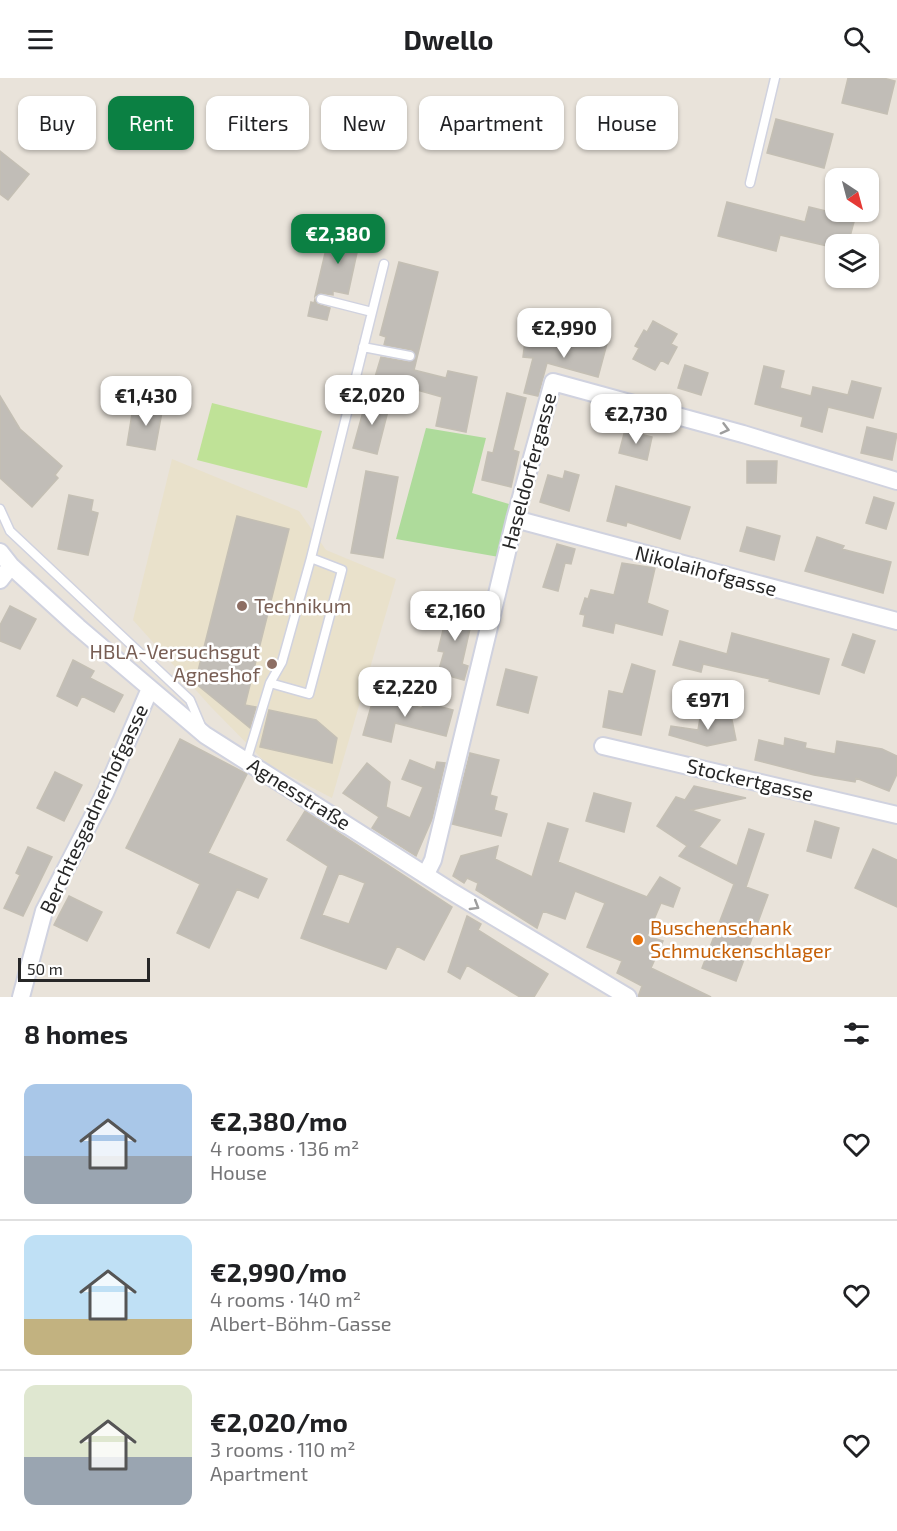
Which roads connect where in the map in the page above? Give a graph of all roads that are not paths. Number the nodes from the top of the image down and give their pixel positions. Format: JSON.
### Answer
{"nodes":[{"id":1,"x":775,"y":78,"type":"edge"},
{"id":2,"x":750,"y":183,"type":"dead end"},
{"id":3,"x":384,"y":264,"type":"dead end"},
{"id":4,"x":321,"y":299,"type":"dead end"},
{"id":5,"x":372,"y":312,"type":"junction"},
{"id":6,"x":363,"y":347,"type":"junction"},
{"id":7,"x":410,"y":356,"type":"dead end"},
{"id":8,"x":352,"y":390,"type":"junction"},
{"id":9,"x":402,"y":399,"type":"dead end"},
{"id":10,"x":897,"y":481,"type":"edge"},
{"id":11,"x":0,"y":509,"type":"edge"},
{"id":12,"x":515,"y":519,"type":"junction"},
{"id":13,"x":0,"y":552,"type":"edge"},
{"id":14,"x":311,"y":558,"type":"junction"},
{"id":15,"x":11,"y":566,"type":"junction"},
{"id":16,"x":0,"y":580,"type":"edge"},
{"id":17,"x":897,"y":621,"type":"edge"},
{"id":18,"x":270,"y":683,"type":"junction"},
{"id":19,"x":149,"y":691,"type":"junction"},
{"id":20,"x":205,"y":735,"type":"junction"},
{"id":21,"x":603,"y":746,"type":"dead end"},
{"id":22,"x":246,"y":762,"type":"junction"},
{"id":23,"x":897,"y":815,"type":"edge"},
{"id":24,"x":426,"y":874,"type":"junction"},
{"id":25,"x":21,"y":997,"type":"edge"},
{"id":26,"x":628,"y":997,"type":"edge"}],
"edges":[{"from":1,"to":2,"type":"lane"},
{"from":3,"to":5,"type":"lane"},
{"from":4,"to":5,"type":"lane"},
{"from":5,"to":6,"type":"lane"},
{"from":6,"to":7,"type":"lane"},
{"from":6,"to":8,"type":"lane"},
{"from":8,"to":9,"type":"lane"},
{"from":8,"to":14,"type":"lane"},
{"from":12,"to":10,"type":"street","name":"Haseldorfergasse","one_way":true},
{"from":11,"to":20,"type":"lane"},
{"from":12,"to":17,"type":"street","name":"Nikolaihofgasse"},
{"from":12,"to":24,"type":"street","name":"Haseldorfergasse"},
{"from":13,"to":15,"type":"street","name":"Agnesstraße"},
{"from":14,"to":18,"type":"lane"},
{"from":14,"to":18,"type":"lane"},
{"from":15,"to":16,"type":"street"},
{"from":15,"to":19,"type":"street","name":"Agnesstraße"},
{"from":18,"to":22,"type":"lane"},
{"from":19,"to":20,"type":"street","name":"Agnesstraße"},
{"from":19,"to":25,"type":"street","name":"Berchtesgadnerhofgasse"},
{"from":20,"to":22,"type":"street","name":"Agnesstraße"},
{"from":21,"to":23,"type":"street","name":"Stockertgasse"},
{"from":22,"to":24,"type":"street","name":"Agnesstraße"},
{"from":24,"to":26,"type":"street","name":"Agnesstraße","one_way":true}]}
